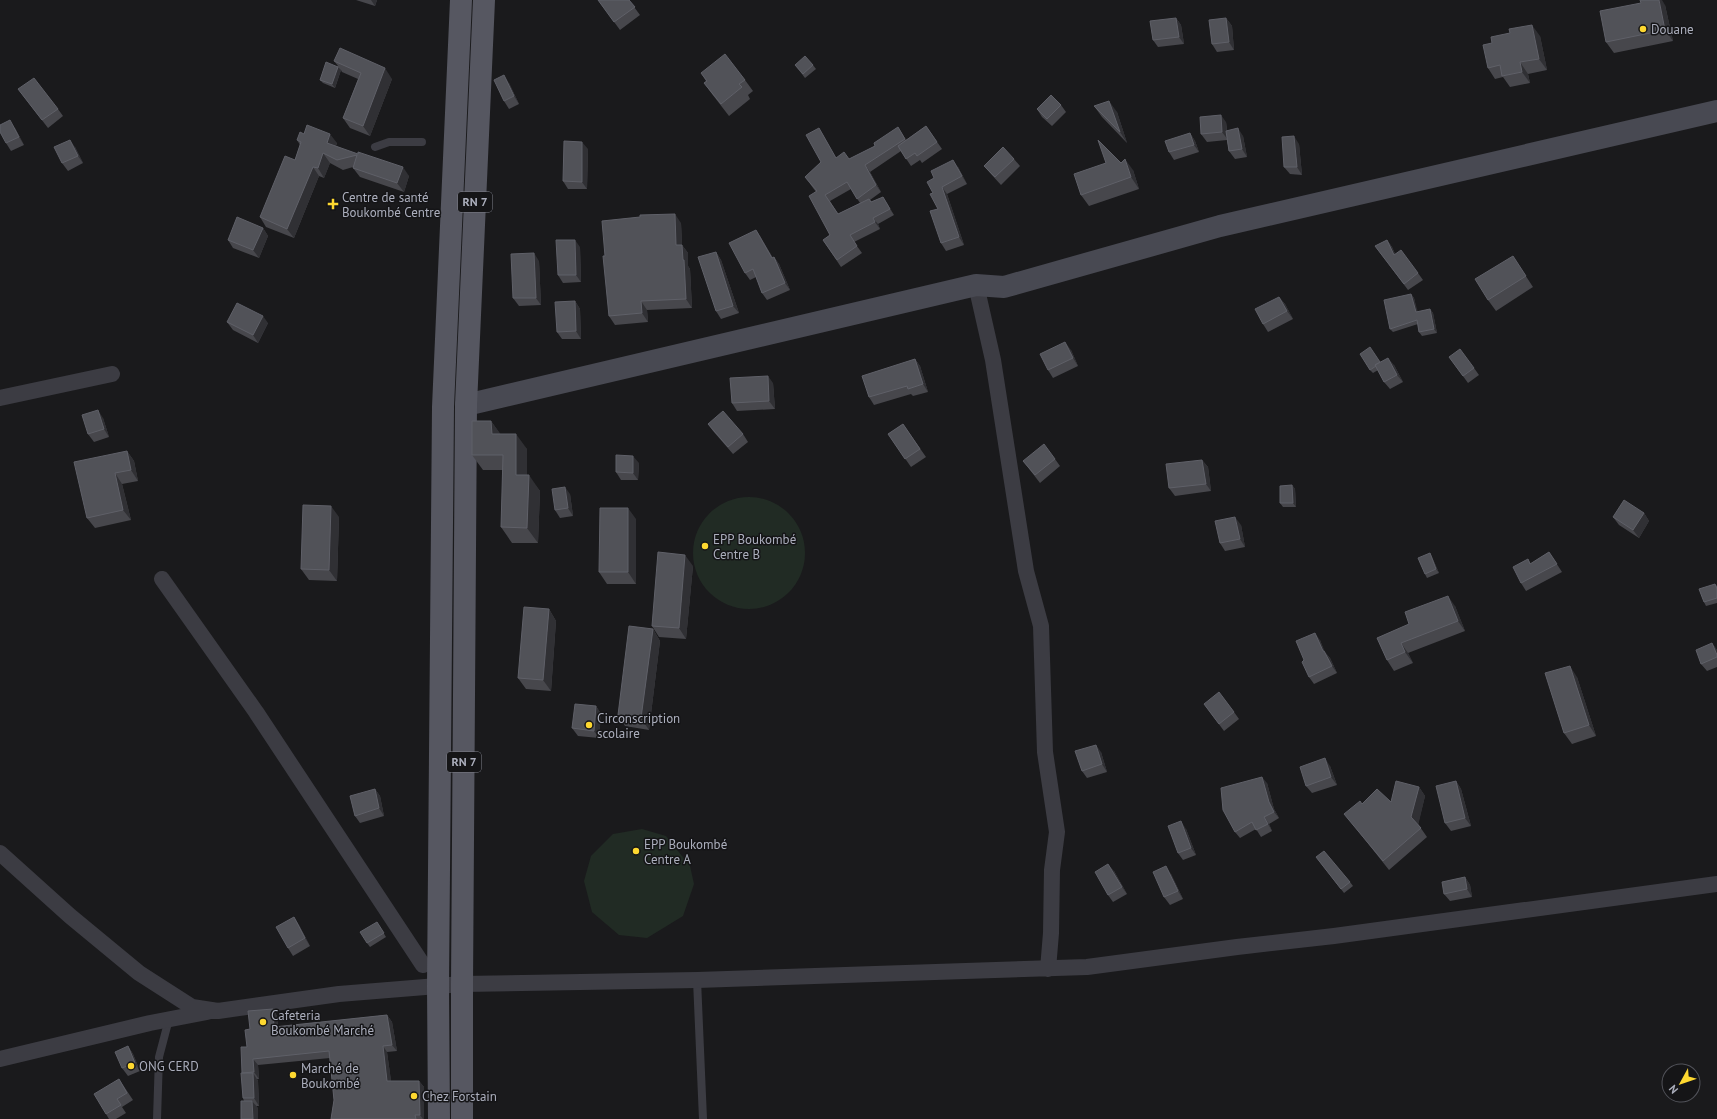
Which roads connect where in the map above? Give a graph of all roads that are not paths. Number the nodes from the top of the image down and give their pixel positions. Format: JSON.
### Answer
{"nodes":[{"id":1,"x":461,"y":0,"type":"edge"},
{"id":2,"x":484,"y":0,"type":"edge"},
{"id":3,"x":1717,"y":111,"type":"edge"},
{"id":4,"x":422,"y":142,"type":"dead end"},
{"id":5,"x":375,"y":147,"type":"dead end"},
{"id":6,"x":976,"y":285,"type":"junction"},
{"id":7,"x":112,"y":374,"type":"dead end"},
{"id":8,"x":0,"y":398,"type":"edge"},
{"id":9,"x":466,"y":405,"type":"junction"},
{"id":10,"x":162,"y":579,"type":"dead end"},
{"id":11,"x":0,"y":853,"type":"edge"},
{"id":12,"x":1717,"y":884,"type":"edge"},
{"id":13,"x":424,"y":965,"type":"dead end"},
{"id":14,"x":1048,"y":969,"type":"junction"},
{"id":15,"x":697,"y":980,"type":"junction"},
{"id":16,"x":462,"y":984,"type":"junction"},
{"id":17,"x":438,"y":986,"type":"junction"},
{"id":18,"x":218,"y":1011,"type":"junction"},
{"id":19,"x":169,"y":1019,"type":"junction"},
{"id":20,"x":0,"y":1059,"type":"edge"},
{"id":21,"x":157,"y":1119,"type":"edge"},
{"id":22,"x":439,"y":1119,"type":"edge"},
{"id":23,"x":462,"y":1119,"type":"edge"},
{"id":24,"x":703,"y":1119,"type":"edge"}],
"edges":[{"from":1,"to":17,"type":"main road","number":"RN 7"},
{"from":2,"to":9,"type":"main road","number":"RN 7"},
{"from":3,"to":6,"type":"street"},
{"from":4,"to":5,"type":"lane"},
{"from":6,"to":9,"type":"street"},
{"from":6,"to":14,"type":"street"},
{"from":7,"to":8,"type":"street"},
{"from":9,"to":16,"type":"main road","number":"RN 7"},
{"from":10,"to":13,"type":"street"},
{"from":11,"to":18,"type":"street"},
{"from":12,"to":14,"type":"street"},
{"from":14,"to":15,"type":"street"},
{"from":15,"to":16,"type":"street"},
{"from":15,"to":24,"type":"lane"},
{"from":16,"to":17,"type":"street"},
{"from":16,"to":23,"type":"main road","number":"RN 7"},
{"from":17,"to":18,"type":"street"},
{"from":17,"to":22,"type":"main road","number":"RN 7"},
{"from":18,"to":19,"type":"street"},
{"from":19,"to":20,"type":"street"},
{"from":19,"to":21,"type":"lane"}]}
